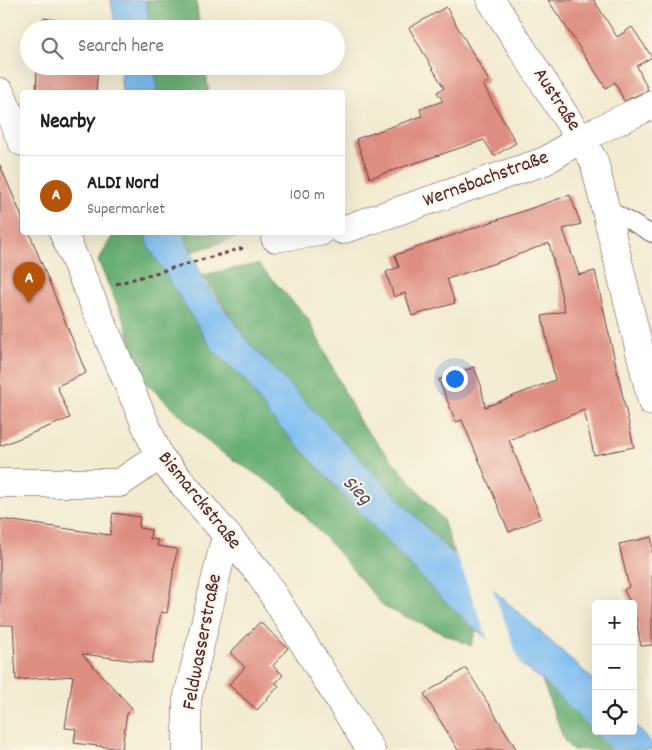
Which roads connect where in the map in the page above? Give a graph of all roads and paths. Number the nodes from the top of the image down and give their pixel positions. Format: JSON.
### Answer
{"nodes":[{"id":1,"x":491,"y":0,"type":"edge"},
{"id":2,"x":1,"y":94,"type":"edge"},
{"id":3,"x":652,"y":105,"type":"edge"},
{"id":4,"x":20,"y":137,"type":"edge"},
{"id":5,"x":580,"y":138,"type":"junction"},
{"id":6,"x":606,"y":207,"type":"junction"},
{"id":7,"x":345,"y":229,"type":"edge"},
{"id":8,"x":652,"y":234,"type":"edge"},
{"id":9,"x":63,"y":235,"type":"edge"},
{"id":10,"x":298,"y":235,"type":"edge"},
{"id":11,"x":275,"y":238,"type":"joint"},
{"id":12,"x":112,"y":285,"type":"dead end"},
{"id":13,"x":652,"y":402,"type":"edge"},
{"id":14,"x":159,"y":456,"type":"junction"},
{"id":15,"x":0,"y":482,"type":"edge"},
{"id":16,"x":226,"y":535,"type":"junction"},
{"id":17,"x":187,"y":750,"type":"edge"},
{"id":18,"x":371,"y":750,"type":"edge"}],
"edges":[{"from":1,"to":5,"type":"street","name":"Austraße"},
{"from":2,"to":4,"type":"street"},
{"from":3,"to":5,"type":"street","name":"Wernsbachstraße"},
{"from":5,"to":6,"type":"street","name":"Austraße"},
{"from":5,"to":7,"type":"street","name":"Wernsbachstraße"},
{"from":6,"to":8,"type":"lane"},
{"from":6,"to":13,"type":"street","name":"Austraße"},
{"from":9,"to":14,"type":"street","name":"Bismarckstraße"},
{"from":10,"to":11,"type":"street"},
{"from":11,"to":12,"type":"path"},
{"from":14,"to":15,"type":"street"},
{"from":14,"to":16,"type":"street","name":"Bismarckstraße"},
{"from":16,"to":17,"type":"street","name":"Feldwasserstraße"},
{"from":16,"to":18,"type":"street","name":"Bismarckstraße"}]}
